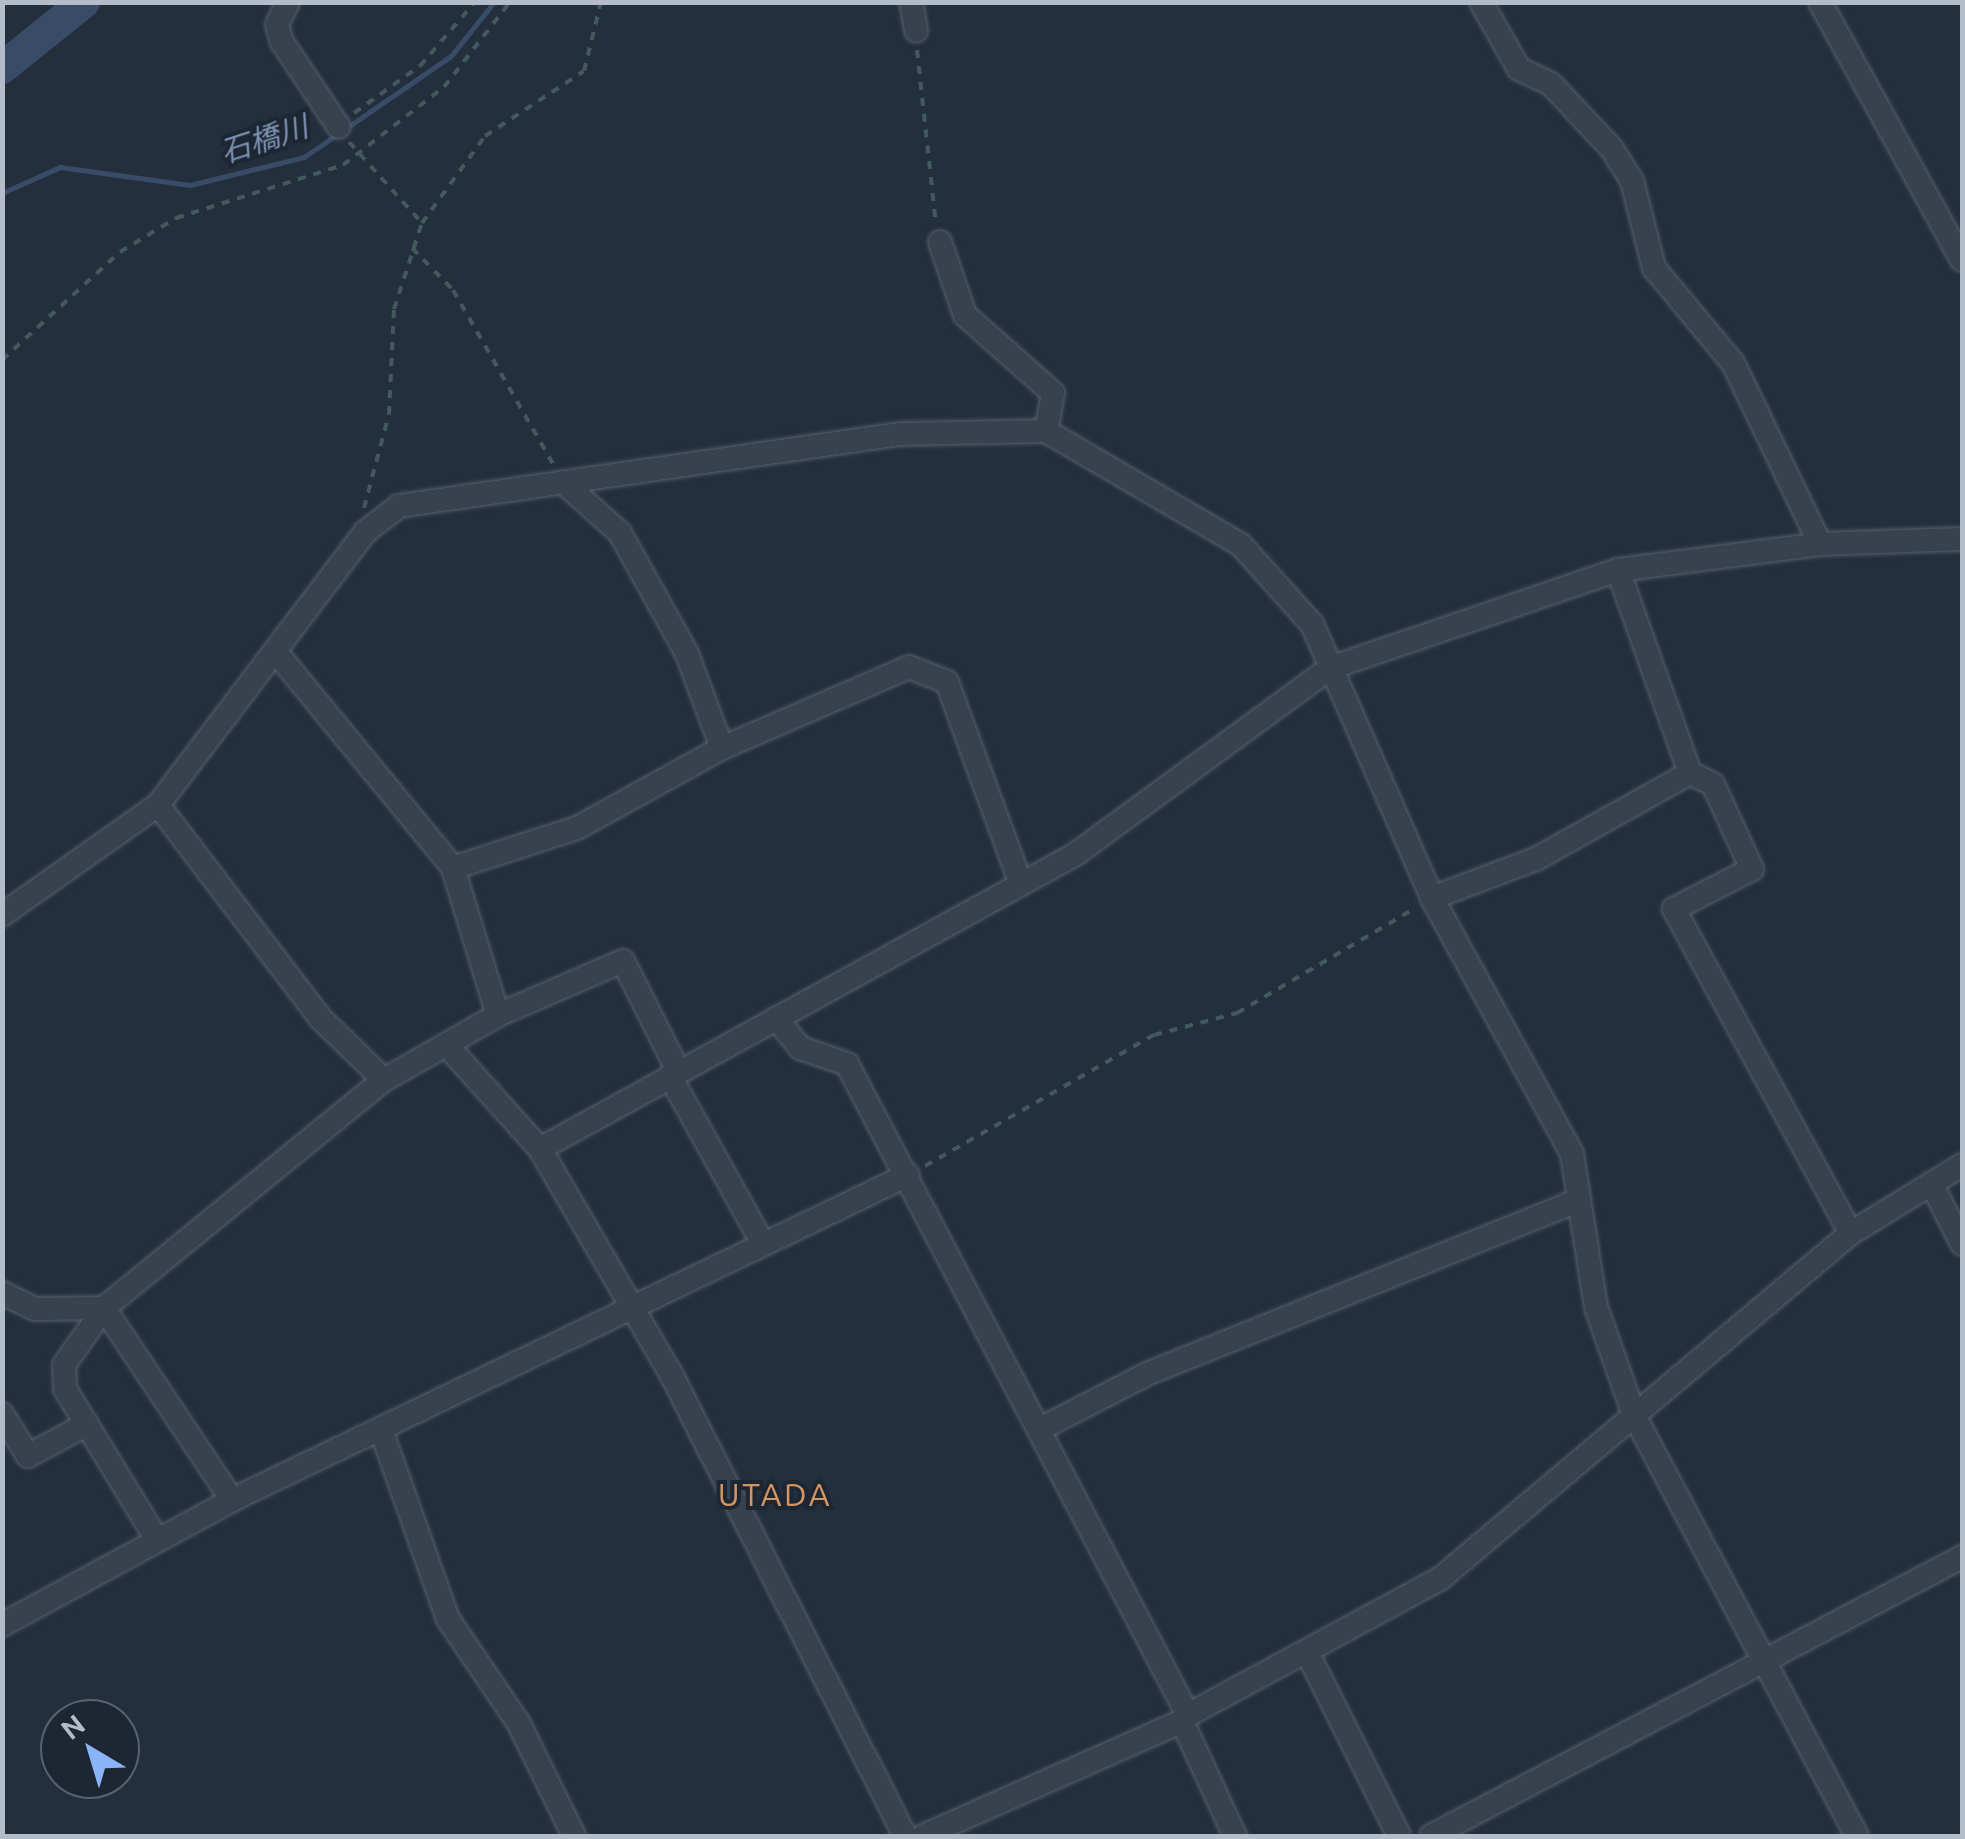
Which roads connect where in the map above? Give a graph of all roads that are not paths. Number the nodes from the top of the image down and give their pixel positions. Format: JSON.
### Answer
{"nodes":[{"id":1,"x":288,"y":2,"type":"edge"},
{"id":2,"x":912,"y":2,"type":"edge"},
{"id":3,"x":1482,"y":2,"type":"edge"},
{"id":4,"x":1820,"y":2,"type":"edge"},
{"id":5,"x":916,"y":31,"type":"road end"},
{"id":6,"x":337,"y":124,"type":"road end"},
{"id":7,"x":940,"y":242,"type":"road end"},
{"id":8,"x":1962,"y":260,"type":"edge"},
{"id":9,"x":1046,"y":431,"type":"junction"},
{"id":10,"x":563,"y":482,"type":"junction"},
{"id":11,"x":1962,"y":539,"type":"edge"},
{"id":12,"x":1820,"y":544,"type":"junction"},
{"id":13,"x":1618,"y":570,"type":"junction"},
{"id":14,"x":275,"y":652,"type":"junction"},
{"id":15,"x":1330,"y":668,"type":"junction"},
{"id":16,"x":722,"y":748,"type":"junction"},
{"id":17,"x":1690,"y":773,"type":"junction"},
{"id":18,"x":158,"y":804,"type":"junction"},
{"id":19,"x":452,"y":868,"type":"junction"},
{"id":20,"x":1020,"y":884,"type":"junction"},
{"id":21,"x":1432,"y":898,"type":"junction"},
{"id":22,"x":2,"y":916,"type":"edge"},
{"id":23,"x":498,"y":1015,"type":"junction"},
{"id":24,"x":776,"y":1018,"type":"junction"},
{"id":25,"x":450,"y":1048,"type":"junction"},
{"id":26,"x":674,"y":1073,"type":"junction"},
{"id":27,"x":384,"y":1080,"type":"junction"},
{"id":28,"x":540,"y":1149,"type":"junction"},
{"id":29,"x":1962,"y":1165,"type":"edge"},
{"id":30,"x":908,"y":1175,"type":"junction"},
{"id":31,"x":1932,"y":1185,"type":"junction"},
{"id":32,"x":1580,"y":1200,"type":"junction"},
{"id":33,"x":1852,"y":1232,"type":"junction"},
{"id":34,"x":762,"y":1242,"type":"junction"},
{"id":35,"x":1962,"y":1244,"type":"edge"},
{"id":36,"x":2,"y":1294,"type":"edge"},
{"id":37,"x":104,"y":1308,"type":"junction"},
{"id":38,"x":632,"y":1314,"type":"junction"},
{"id":39,"x":2,"y":1414,"type":"edge"},
{"id":40,"x":1634,"y":1415,"type":"junction"},
{"id":41,"x":87,"y":1424,"type":"junction"},
{"id":42,"x":1040,"y":1429,"type":"junction"},
{"id":43,"x":381,"y":1430,"type":"junction"},
{"id":44,"x":232,"y":1500,"type":"junction"},
{"id":45,"x":156,"y":1538,"type":"junction"},
{"id":46,"x":1962,"y":1557,"type":"edge"},
{"id":47,"x":2,"y":1625,"type":"edge"},
{"id":48,"x":1308,"y":1654,"type":"junction"},
{"id":49,"x":1765,"y":1663,"type":"junction"},
{"id":50,"x":1185,"y":1718,"type":"junction"},
{"id":51,"x":574,"y":1836,"type":"edge"},
{"id":52,"x":905,"y":1836,"type":"edge"},
{"id":53,"x":923,"y":1836,"type":"edge"},
{"id":54,"x":1235,"y":1836,"type":"edge"},
{"id":55,"x":1399,"y":1836,"type":"edge"},
{"id":56,"x":1431,"y":1836,"type":"edge"},
{"id":57,"x":1857,"y":1836,"type":"edge"}],
"edges":[{"from":1,"to":6,"type":"street"},
{"from":2,"to":5,"type":"street"},
{"from":3,"to":12,"type":"street"},
{"from":4,"to":8,"type":"street"},
{"from":7,"to":9,"type":"street"},
{"from":9,"to":10,"type":"street"},
{"from":9,"to":15,"type":"street"},
{"from":10,"to":14,"type":"street"},
{"from":10,"to":16,"type":"street"},
{"from":11,"to":12,"type":"street"},
{"from":12,"to":13,"type":"street"},
{"from":13,"to":15,"type":"street"},
{"from":13,"to":17,"type":"street"},
{"from":14,"to":18,"type":"street"},
{"from":14,"to":19,"type":"street"},
{"from":15,"to":20,"type":"street"},
{"from":15,"to":21,"type":"street"},
{"from":16,"to":19,"type":"street"},
{"from":16,"to":20,"type":"street"},
{"from":17,"to":21,"type":"street"},
{"from":17,"to":33,"type":"street"},
{"from":18,"to":22,"type":"street"},
{"from":18,"to":27,"type":"street"},
{"from":19,"to":23,"type":"street"},
{"from":20,"to":24,"type":"street"},
{"from":21,"to":32,"type":"street"},
{"from":23,"to":25,"type":"street"},
{"from":23,"to":26,"type":"street"},
{"from":24,"to":26,"type":"street"},
{"from":24,"to":30,"type":"street"},
{"from":25,"to":27,"type":"street"},
{"from":25,"to":28,"type":"street"},
{"from":26,"to":28,"type":"street"},
{"from":26,"to":34,"type":"street"},
{"from":27,"to":37,"type":"street"},
{"from":28,"to":38,"type":"street"},
{"from":29,"to":31,"type":"street"},
{"from":30,"to":34,"type":"street"},
{"from":30,"to":42,"type":"street"},
{"from":31,"to":33,"type":"street"},
{"from":31,"to":35,"type":"street"},
{"from":32,"to":40,"type":"street"},
{"from":32,"to":42,"type":"street"},
{"from":33,"to":40,"type":"street"},
{"from":34,"to":38,"type":"street"},
{"from":36,"to":37,"type":"street"},
{"from":37,"to":41,"type":"street"},
{"from":37,"to":44,"type":"street"},
{"from":38,"to":43,"type":"street"},
{"from":38,"to":52,"type":"street"},
{"from":39,"to":41,"type":"street"},
{"from":40,"to":48,"type":"street"},
{"from":40,"to":49,"type":"street"},
{"from":41,"to":45,"type":"street"},
{"from":42,"to":50,"type":"street"},
{"from":43,"to":44,"type":"street"},
{"from":43,"to":51,"type":"street"},
{"from":44,"to":45,"type":"street"},
{"from":45,"to":47,"type":"street"},
{"from":46,"to":49,"type":"street"},
{"from":48,"to":50,"type":"street"},
{"from":48,"to":55,"type":"street"},
{"from":49,"to":56,"type":"street"},
{"from":49,"to":57,"type":"street"},
{"from":50,"to":53,"type":"street"},
{"from":50,"to":54,"type":"street"}]}
